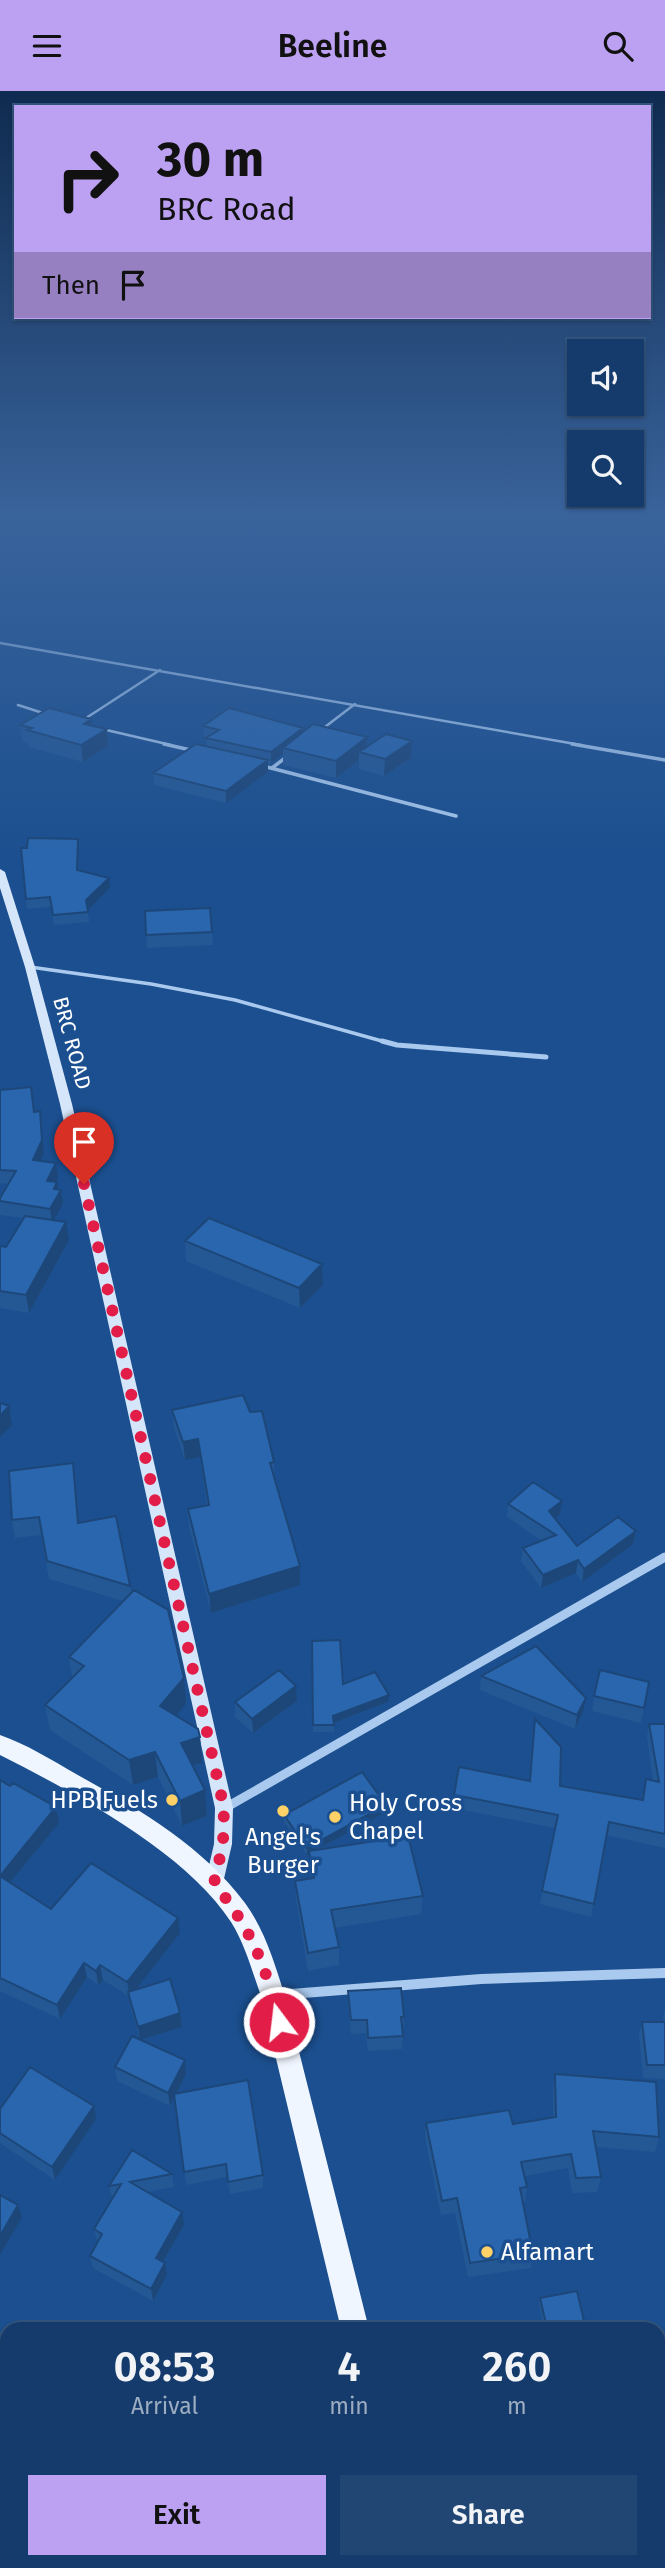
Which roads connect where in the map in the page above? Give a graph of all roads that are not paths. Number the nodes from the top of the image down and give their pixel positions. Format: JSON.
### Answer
{"nodes":[{"id":1,"x":0,"y":643,"type":"edge"},
{"id":2,"x":161,"y":670,"type":"junction"},
{"id":3,"x":355,"y":704,"type":"junction"},
{"id":4,"x":18,"y":705,"type":"dead end"},
{"id":5,"x":54,"y":716,"type":"edge"},
{"id":6,"x":313,"y":736,"type":"edge"},
{"id":7,"x":293,"y":752,"type":"edge"},
{"id":8,"x":207,"y":754,"type":"edge"},
{"id":9,"x":665,"y":760,"type":"edge"},
{"id":10,"x":259,"y":765,"type":"edge"},
{"id":11,"x":272,"y":768,"type":"junction"},
{"id":12,"x":456,"y":816,"type":"dead end"},
{"id":13,"x":0,"y":872,"type":"edge"},
{"id":14,"x":30,"y":967,"type":"junction"},
{"id":15,"x":546,"y":1057,"type":"dead end"},
{"id":16,"x":665,"y":1557,"type":"edge"},
{"id":17,"x":0,"y":1744,"type":"edge"},
{"id":18,"x":224,"y":1808,"type":"junction"},
{"id":19,"x":214,"y":1883,"type":"junction"},
{"id":20,"x":665,"y":1973,"type":"edge"},
{"id":21,"x":273,"y":1996,"type":"junction"},
{"id":22,"x":353,"y":2322,"type":"edge"}],
"edges":[{"from":1,"to":2,"type":"lane"},
{"from":2,"to":3,"type":"lane"},
{"from":2,"to":8,"type":"lane"},
{"from":3,"to":6,"type":"lane"},
{"from":3,"to":9,"type":"lane"},
{"from":4,"to":5,"type":"lane"},
{"from":7,"to":11,"type":"lane"},
{"from":10,"to":11,"type":"lane"},
{"from":11,"to":12,"type":"lane"},
{"from":13,"to":14,"type":"main road","name":"BRC ROAD"},
{"from":14,"to":15,"type":"lane"},
{"from":14,"to":18,"type":"main road","name":"BRC ROAD"},
{"from":16,"to":18,"type":"street"},
{"from":17,"to":19,"type":"main road"},
{"from":18,"to":19,"type":"main road","name":"BRC ROAD"},
{"from":19,"to":21,"type":"main road"},
{"from":20,"to":21,"type":"street"},
{"from":21,"to":22,"type":"main road"}]}
